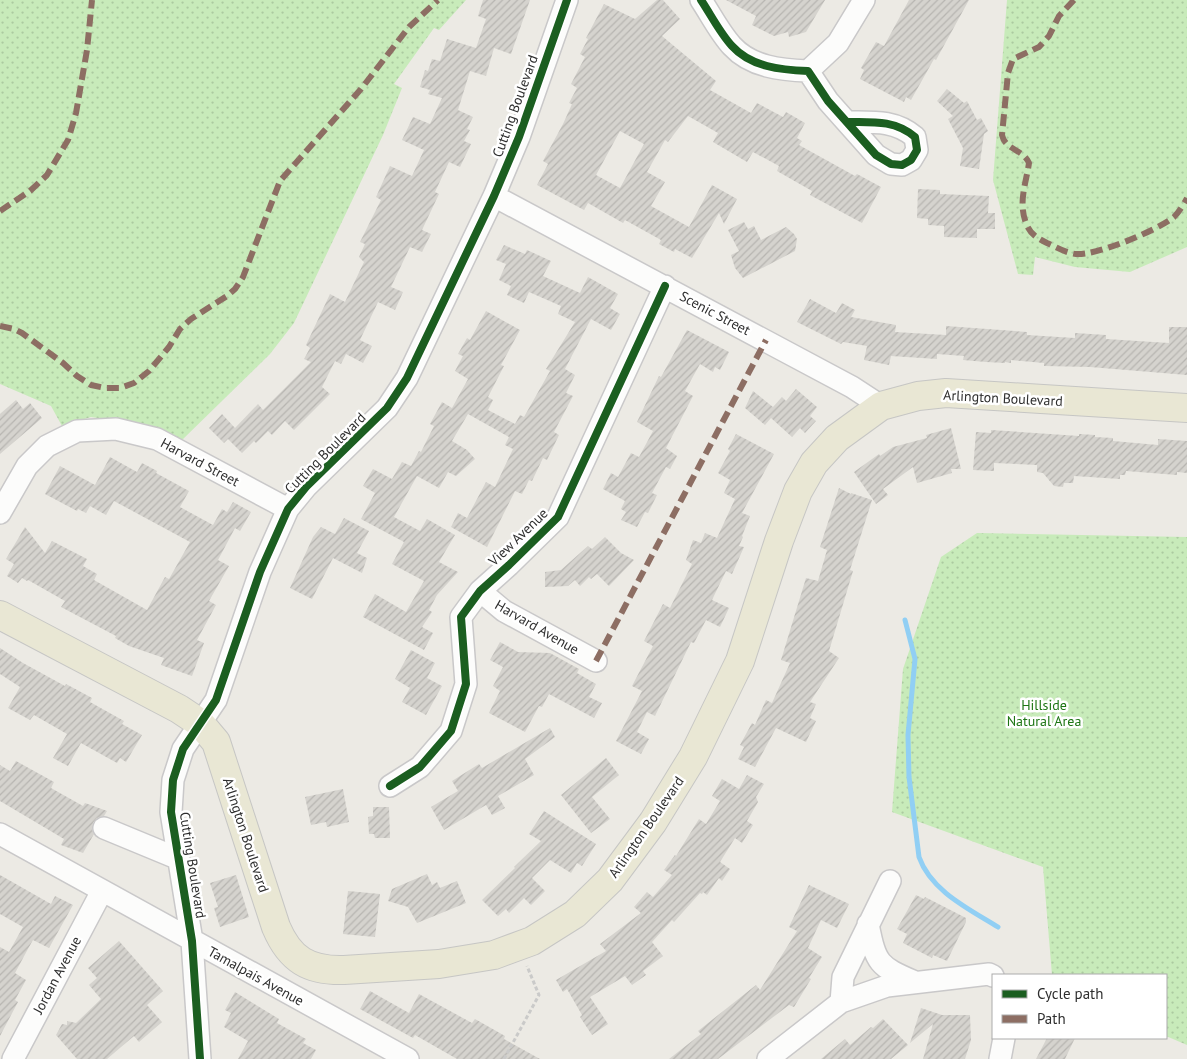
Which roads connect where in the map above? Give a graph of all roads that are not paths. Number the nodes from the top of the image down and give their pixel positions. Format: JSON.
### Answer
{"nodes":[{"id":1,"x":567,"y":0,"type":"edge"},
{"id":2,"x":701,"y":0,"type":"edge"},
{"id":3,"x":864,"y":0,"type":"edge"},
{"id":4,"x":808,"y":71,"type":"junction"},
{"id":5,"x":848,"y":122,"type":"dead end"},
{"id":6,"x":494,"y":196,"type":"junction"},
{"id":7,"x":665,"y":286,"type":"junction"},
{"id":8,"x":881,"y":406,"type":"junction"},
{"id":9,"x":1187,"y":408,"type":"edge"},
{"id":10,"x":288,"y":509,"type":"junction"},
{"id":11,"x":0,"y":513,"type":"edge"},
{"id":12,"x":480,"y":591,"type":"junction"},
{"id":13,"x":0,"y":615,"type":"edge"},
{"id":14,"x":596,"y":661,"type":"dead end"},
{"id":15,"x":200,"y":723,"type":"junction"},
{"id":16,"x":390,"y":786,"type":"dead end"},
{"id":17,"x":104,"y":828,"type":"dead end"},
{"id":18,"x":0,"y":834,"type":"edge"},
{"id":19,"x":179,"y":859,"type":"junction"},
{"id":20,"x":890,"y":882,"type":"dead end"},
{"id":21,"x":102,"y":891,"type":"junction"},
{"id":22,"x":868,"y":924,"type":"junction"},
{"id":23,"x":192,"y":941,"type":"junction"},
{"id":24,"x":992,"y":976,"type":"edge"},
{"id":25,"x":923,"y":981,"type":"junction"},
{"id":26,"x":841,"y":1002,"type":"junction"},
{"id":27,"x":1004,"y":1039,"type":"edge"},
{"id":28,"x":0,"y":1053,"type":"edge"},
{"id":29,"x":12,"y":1059,"type":"edge"},
{"id":30,"x":200,"y":1059,"type":"edge"},
{"id":31,"x":408,"y":1059,"type":"edge"},
{"id":32,"x":768,"y":1059,"type":"edge"},
{"id":33,"x":1000,"y":1059,"type":"edge"}],
"edges":[{"from":1,"to":6,"type":"street","name":"Cutting Boulevard"},
{"from":2,"to":4,"type":"street"},
{"from":3,"to":4,"type":"street"},
{"from":4,"to":5,"type":"street"},
{"from":6,"to":7,"type":"street","name":"Scenic Street"},
{"from":6,"to":10,"type":"street","name":"Cutting Boulevard"},
{"from":7,"to":8,"type":"street","name":"Scenic Street"},
{"from":7,"to":12,"type":"street","name":"View Avenue"},
{"from":8,"to":9,"type":"main road","name":"Arlington Boulevard"},
{"from":8,"to":15,"type":"main road","name":"Arlington Boulevard"},
{"from":10,"to":11,"type":"street","name":"Harvard Street"},
{"from":10,"to":15,"type":"street","name":"Cutting Boulevard"},
{"from":12,"to":14,"type":"street","name":"Harvard Avenue"},
{"from":12,"to":16,"type":"street","name":"View Avenue"},
{"from":13,"to":15,"type":"main road","name":"Arlington Boulevard"},
{"from":15,"to":19,"type":"street","name":"Cutting Boulevard"},
{"from":17,"to":19,"type":"street"},
{"from":18,"to":21,"type":"street","name":"Tamalpais Avenue"},
{"from":19,"to":23,"type":"street","name":"Cutting Boulevard"},
{"from":20,"to":22,"type":"street"},
{"from":21,"to":23,"type":"street","name":"Tamalpais Avenue"},
{"from":21,"to":29,"type":"street","name":"Jordan Avenue"},
{"from":22,"to":25,"type":"street"},
{"from":22,"to":26,"type":"street"},
{"from":23,"to":30,"type":"street","name":"Cutting Boulevard"},
{"from":23,"to":31,"type":"street","name":"Tamalpais Avenue"},
{"from":24,"to":25,"type":"street"},
{"from":25,"to":26,"type":"street"},
{"from":26,"to":32,"type":"street"},
{"from":27,"to":33,"type":"street"},
{"from":28,"to":29,"type":"street"}]}
